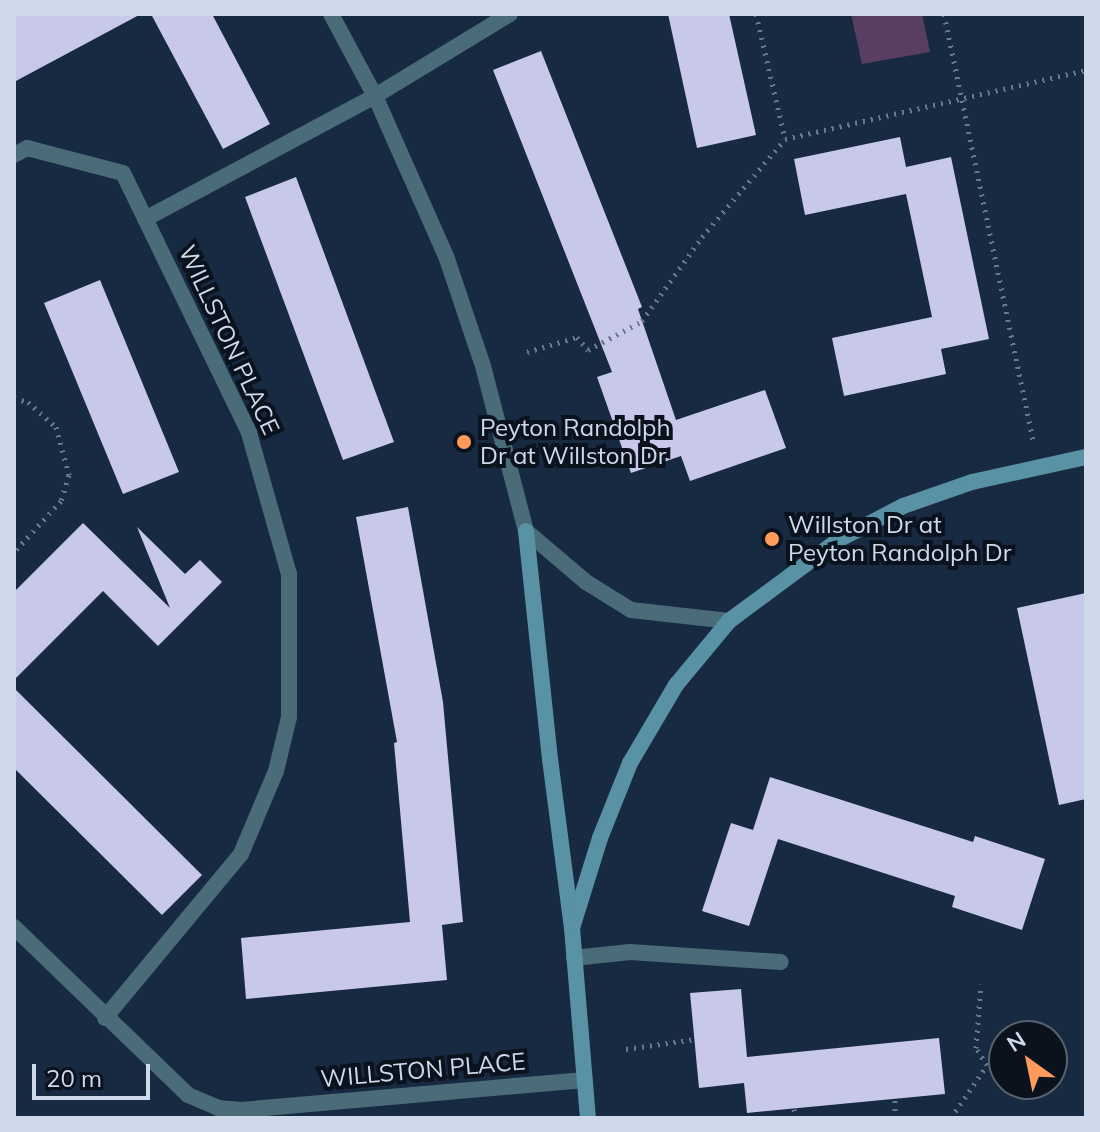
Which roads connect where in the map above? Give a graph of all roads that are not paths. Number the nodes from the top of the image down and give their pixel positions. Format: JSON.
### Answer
{"nodes":[{"id":1,"x":331,"y":14,"type":"edge"},
{"id":2,"x":510,"y":14,"type":"edge"},
{"id":3,"x":375,"y":96,"type":"junction"},
{"id":4,"x":14,"y":155,"type":"edge"},
{"id":5,"x":145,"y":219,"type":"junction"},
{"id":6,"x":1086,"y":457,"type":"edge"},
{"id":7,"x":526,"y":531,"type":"junction"},
{"id":8,"x":729,"y":621,"type":"junction"},
{"id":9,"x":14,"y":927,"type":"edge"},
{"id":10,"x":572,"y":928,"type":"junction"},
{"id":11,"x":574,"y":958,"type":"junction"},
{"id":12,"x":781,"y":962,"type":"dead end"},
{"id":13,"x":105,"y":1018,"type":"junction"},
{"id":14,"x":585,"y":1080,"type":"junction"},
{"id":15,"x":588,"y":1118,"type":"edge"}],
"edges":[{"from":1,"to":3,"type":"street"},
{"from":2,"to":3,"type":"street"},
{"from":3,"to":5,"type":"street"},
{"from":3,"to":7,"type":"street"},
{"from":4,"to":5,"type":"street","name":"WILLSTON PLACE"},
{"from":5,"to":13,"type":"street","name":"WILLSTON PLACE"},
{"from":6,"to":8,"type":"street"},
{"from":7,"to":8,"type":"street"},
{"from":7,"to":10,"type":"street"},
{"from":8,"to":10,"type":"street"},
{"from":9,"to":13,"type":"street","name":"WILLSTON PLACE"},
{"from":10,"to":11,"type":"street"},
{"from":11,"to":12,"type":"street"},
{"from":11,"to":14,"type":"street"},
{"from":13,"to":14,"type":"street","name":"WILLSTON PLACE"},
{"from":14,"to":15,"type":"street"}]}
